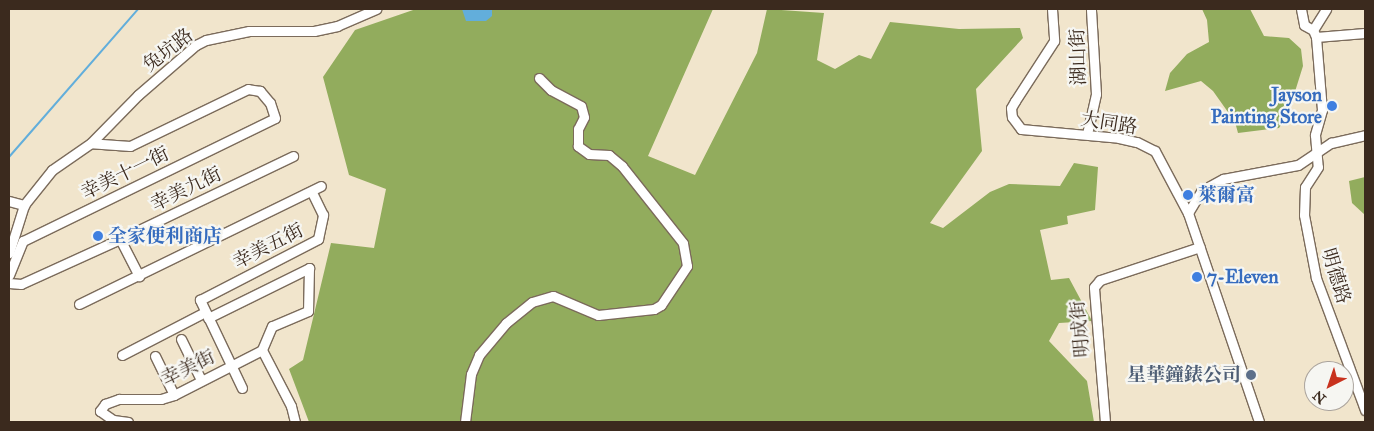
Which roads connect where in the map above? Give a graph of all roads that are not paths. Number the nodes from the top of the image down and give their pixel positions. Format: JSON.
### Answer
{"nodes":[{"id":1,"x":376,"y":9,"type":"edge"},
{"id":2,"x":1052,"y":9,"type":"edge"},
{"id":3,"x":1091,"y":9,"type":"edge"},
{"id":4,"x":1301,"y":9,"type":"edge"},
{"id":5,"x":1326,"y":9,"type":"edge"},
{"id":6,"x":1365,"y":32,"type":"edge"},
{"id":7,"x":1314,"y":34,"type":"junction"},
{"id":8,"x":539,"y":78,"type":"dead end"},
{"id":9,"x":1087,"y":134,"type":"junction"},
{"id":10,"x":1365,"y":135,"type":"edge"},
{"id":11,"x":91,"y":143,"type":"junction"},
{"id":12,"x":1316,"y":151,"type":"junction"},
{"id":13,"x":293,"y":156,"type":"dead end"},
{"id":14,"x":321,"y":186,"type":"dead end"},
{"id":15,"x":312,"y":192,"type":"junction"},
{"id":16,"x":9,"y":201,"type":"edge"},
{"id":17,"x":24,"y":205,"type":"junction"},
{"id":18,"x":1188,"y":213,"type":"junction"},
{"id":19,"x":120,"y":240,"type":"junction"},
{"id":20,"x":1200,"y":247,"type":"junction"},
{"id":21,"x":9,"y":253,"type":"edge"},
{"id":22,"x":9,"y":275,"type":"edge"},
{"id":23,"x":139,"y":276,"type":"junction"},
{"id":24,"x":9,"y":284,"type":"edge"},
{"id":25,"x":79,"y":304,"type":"dead end"},
{"id":26,"x":207,"y":315,"type":"junction"},
{"id":27,"x":180,"y":339,"type":"dead end"},
{"id":28,"x":262,"y":350,"type":"junction"},
{"id":29,"x":122,"y":355,"type":"dead end"},
{"id":30,"x":155,"y":356,"type":"dead end"},
{"id":31,"x":231,"y":365,"type":"junction"},
{"id":32,"x":202,"y":380,"type":"junction"},
{"id":33,"x":242,"y":388,"type":"dead end"},
{"id":34,"x":174,"y":395,"type":"junction"},
{"id":35,"x":1365,"y":410,"type":"edge"},
{"id":36,"x":128,"y":422,"type":"edge"},
{"id":37,"x":295,"y":422,"type":"edge"},
{"id":38,"x":465,"y":422,"type":"edge"},
{"id":39,"x":1105,"y":422,"type":"edge"},
{"id":40,"x":1259,"y":422,"type":"edge"}],
"edges":[{"from":1,"to":11,"type":"street","name":"兔坑路"},
{"from":2,"to":9,"type":"street","name":"大同路"},
{"from":3,"to":9,"type":"street","name":"湖山街"},
{"from":4,"to":7,"type":"street"},
{"from":5,"to":7,"type":"street"},
{"from":6,"to":7,"type":"street"},
{"from":7,"to":12,"type":"street","name":"明德路"},
{"from":8,"to":38,"type":"street"},
{"from":9,"to":18,"type":"street","name":"大同路"},
{"from":10,"to":12,"type":"street"},
{"from":11,"to":17,"type":"street","name":"兔坑路"},
{"from":11,"to":22,"type":"street","name":"幸美十一街"},
{"from":12,"to":18,"type":"street"},
{"from":12,"to":35,"type":"street","name":"明德路"},
{"from":13,"to":19,"type":"street","name":"幸美九街"},
{"from":14,"to":15,"type":"street"},
{"from":15,"to":23,"type":"street"},
{"from":15,"to":26,"type":"street","name":"幸美五街"},
{"from":16,"to":17,"type":"street"},
{"from":17,"to":21,"type":"street"},
{"from":18,"to":20,"type":"street","name":"大同路"},
{"from":19,"to":23,"type":"street"},
{"from":19,"to":24,"type":"street","name":"幸美九街"},
{"from":20,"to":39,"type":"street","name":"明成街"},
{"from":20,"to":40,"type":"street","name":"大同路"},
{"from":23,"to":25,"type":"street"},
{"from":26,"to":28,"type":"street"},
{"from":26,"to":29,"type":"street"},
{"from":26,"to":31,"type":"street"},
{"from":27,"to":32,"type":"street"},
{"from":28,"to":31,"type":"street","name":"幸美街"},
{"from":28,"to":37,"type":"street"},
{"from":30,"to":34,"type":"street"},
{"from":31,"to":32,"type":"street","name":"幸美街"},
{"from":31,"to":33,"type":"street"},
{"from":32,"to":34,"type":"street","name":"幸美街"},
{"from":34,"to":36,"type":"street","name":"幸美街"}]}
